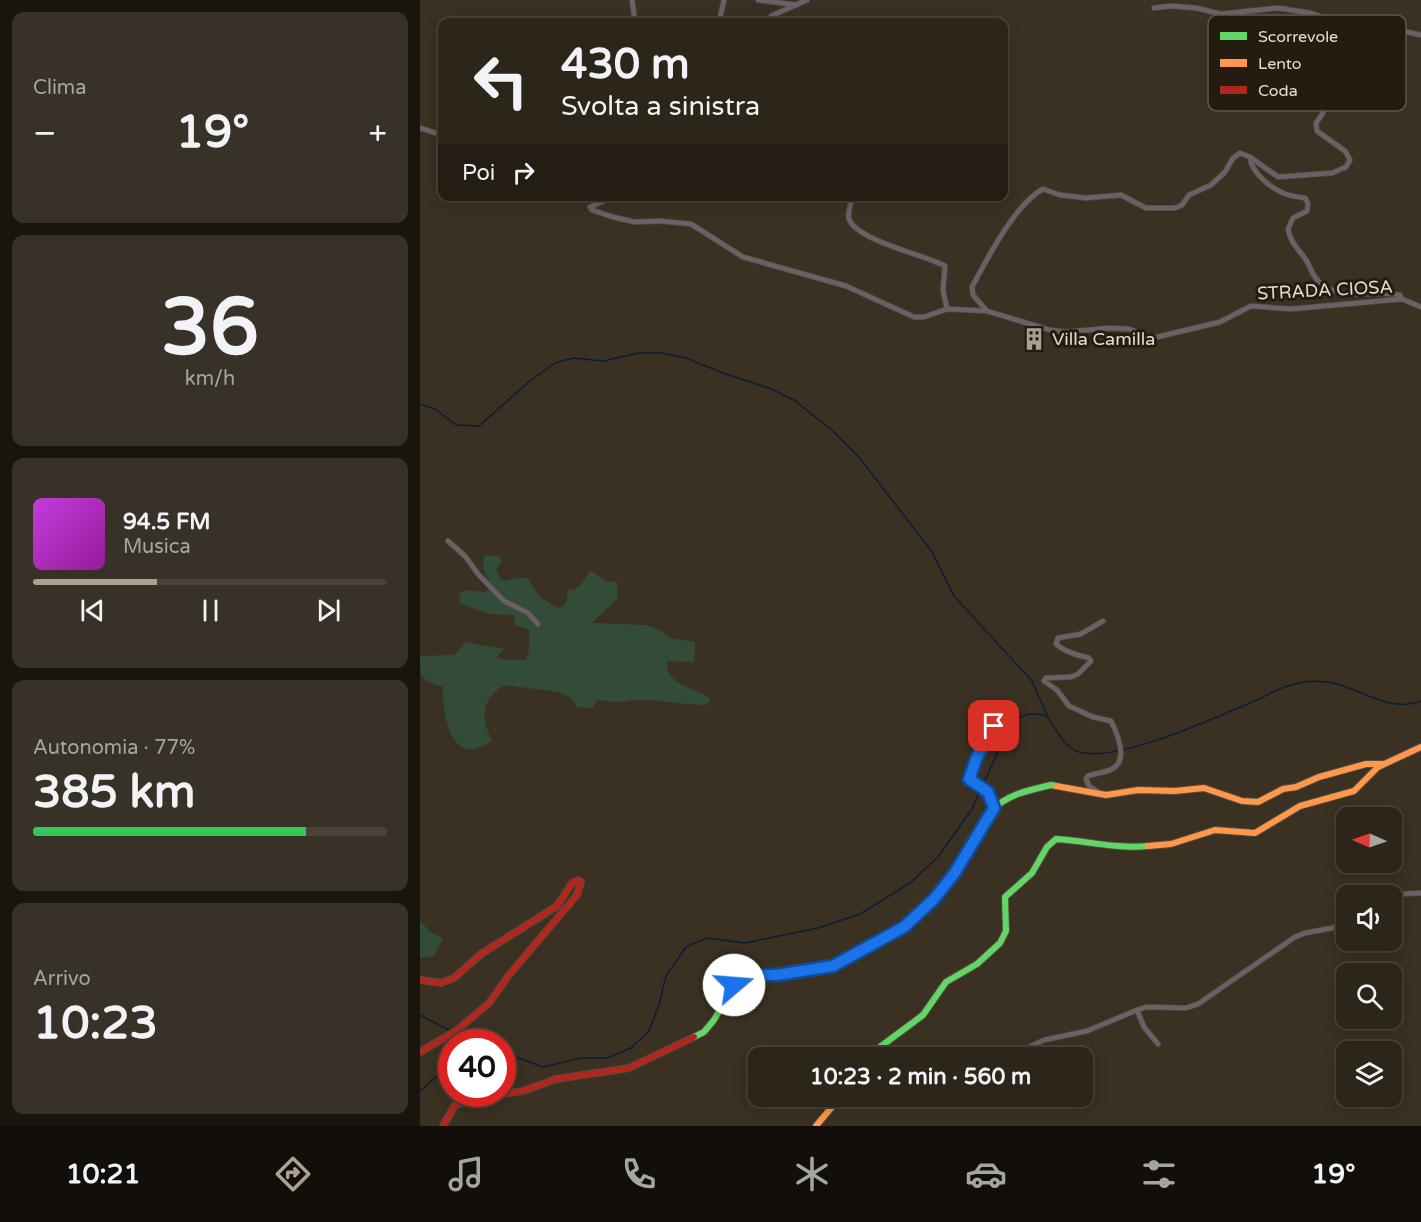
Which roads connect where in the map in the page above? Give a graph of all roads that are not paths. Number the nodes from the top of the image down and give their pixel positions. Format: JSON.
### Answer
{"nodes":[{"id":1,"x":632,"y":0,"type":"edge"},
{"id":2,"x":724,"y":0,"type":"edge"},
{"id":3,"x":758,"y":0,"type":"edge"},
{"id":4,"x":807,"y":0,"type":"edge"},
{"id":5,"x":797,"y":5,"type":"junction"},
{"id":6,"x":1154,"y":8,"type":"dead end"},
{"id":7,"x":1316,"y":15,"type":"edge"},
{"id":8,"x":634,"y":18,"type":"edge"},
{"id":9,"x":720,"y":18,"type":"edge"},
{"id":10,"x":771,"y":18,"type":"edge"},
{"id":11,"x":1406,"y":32,"type":"edge"},
{"id":12,"x":1421,"y":35,"type":"edge"},
{"id":13,"x":1322,"y":111,"type":"edge"},
{"id":14,"x":420,"y":128,"type":"edge"},
{"id":15,"x":438,"y":134,"type":"edge"},
{"id":16,"x":1250,"y":157,"type":"junction"},
{"id":17,"x":600,"y":201,"type":"edge"},
{"id":18,"x":852,"y":201,"type":"edge"},
{"id":19,"x":1402,"y":299,"type":"junction"},
{"id":20,"x":1421,"y":307,"type":"edge"},
{"id":21,"x":947,"y":309,"type":"junction"},
{"id":22,"x":987,"y":311,"type":"junction"},
{"id":23,"x":448,"y":541,"type":"dead end"},
{"id":24,"x":1103,"y":621,"type":"dead end"},
{"id":25,"x":538,"y":624,"type":"dead end"},
{"id":26,"x":994,"y":726,"type":"dead end"},
{"id":27,"x":1421,"y":747,"type":"edge"},
{"id":28,"x":1383,"y":764,"type":"junction"},
{"id":29,"x":1356,"y":768,"type":"junction"},
{"id":30,"x":1368,"y":776,"type":"junction"},
{"id":31,"x":1106,"y":795,"type":"junction"},
{"id":32,"x":994,"y":808,"type":"junction"},
{"id":33,"x":1421,"y":893,"type":"edge"},
{"id":34,"x":1402,"y":894,"type":"edge"},
{"id":35,"x":1336,"y":926,"type":"edge"},
{"id":36,"x":420,"y":980,"type":"edge"},
{"id":37,"x":1137,"y":1010,"type":"junction"},
{"id":38,"x":1158,"y":1044,"type":"dead end"},
{"id":39,"x":880,"y":1047,"type":"edge"},
{"id":40,"x":1027,"y":1047,"type":"edge"},
{"id":41,"x":420,"y":1052,"type":"edge"},
{"id":42,"x":832,"y":1107,"type":"edge"},
{"id":43,"x":443,"y":1126,"type":"edge"},
{"id":44,"x":816,"y":1126,"type":"edge"}],
"edges":[{"from":1,"to":8,"type":"street"},
{"from":2,"to":9,"type":"street"},
{"from":3,"to":5,"type":"street"},
{"from":4,"to":5,"type":"street"},
{"from":5,"to":10,"type":"street"},
{"from":6,"to":7,"type":"street"},
{"from":11,"to":12,"type":"street"},
{"from":13,"to":16,"type":"street"},
{"from":14,"to":15,"type":"street"},
{"from":16,"to":19,"type":"street"},
{"from":16,"to":22,"type":"street"},
{"from":17,"to":21,"type":"street","name":"STRADA CIOSA"},
{"from":18,"to":21,"type":"street"},
{"from":19,"to":20,"type":"street","name":"STRADA CIOSA"},
{"from":19,"to":22,"type":"street","name":"STRADA CIOSA"},
{"from":21,"to":22,"type":"street","name":"STRADA CIOSA"},
{"from":23,"to":25,"type":"street"},
{"from":24,"to":31,"type":"street"},
{"from":26,"to":32,"type":"street"},
{"from":27,"to":28,"type":"street"},
{"from":28,"to":29,"type":"street"},
{"from":28,"to":30,"type":"street"},
{"from":29,"to":30,"type":"street"},
{"from":29,"to":31,"type":"street"},
{"from":30,"to":39,"type":"street"},
{"from":31,"to":32,"type":"street"},
{"from":32,"to":43,"type":"street"},
{"from":33,"to":34,"type":"street"},
{"from":35,"to":37,"type":"street"},
{"from":36,"to":41,"type":"street"},
{"from":37,"to":38,"type":"street"},
{"from":37,"to":40,"type":"street"},
{"from":42,"to":44,"type":"street"}]}
